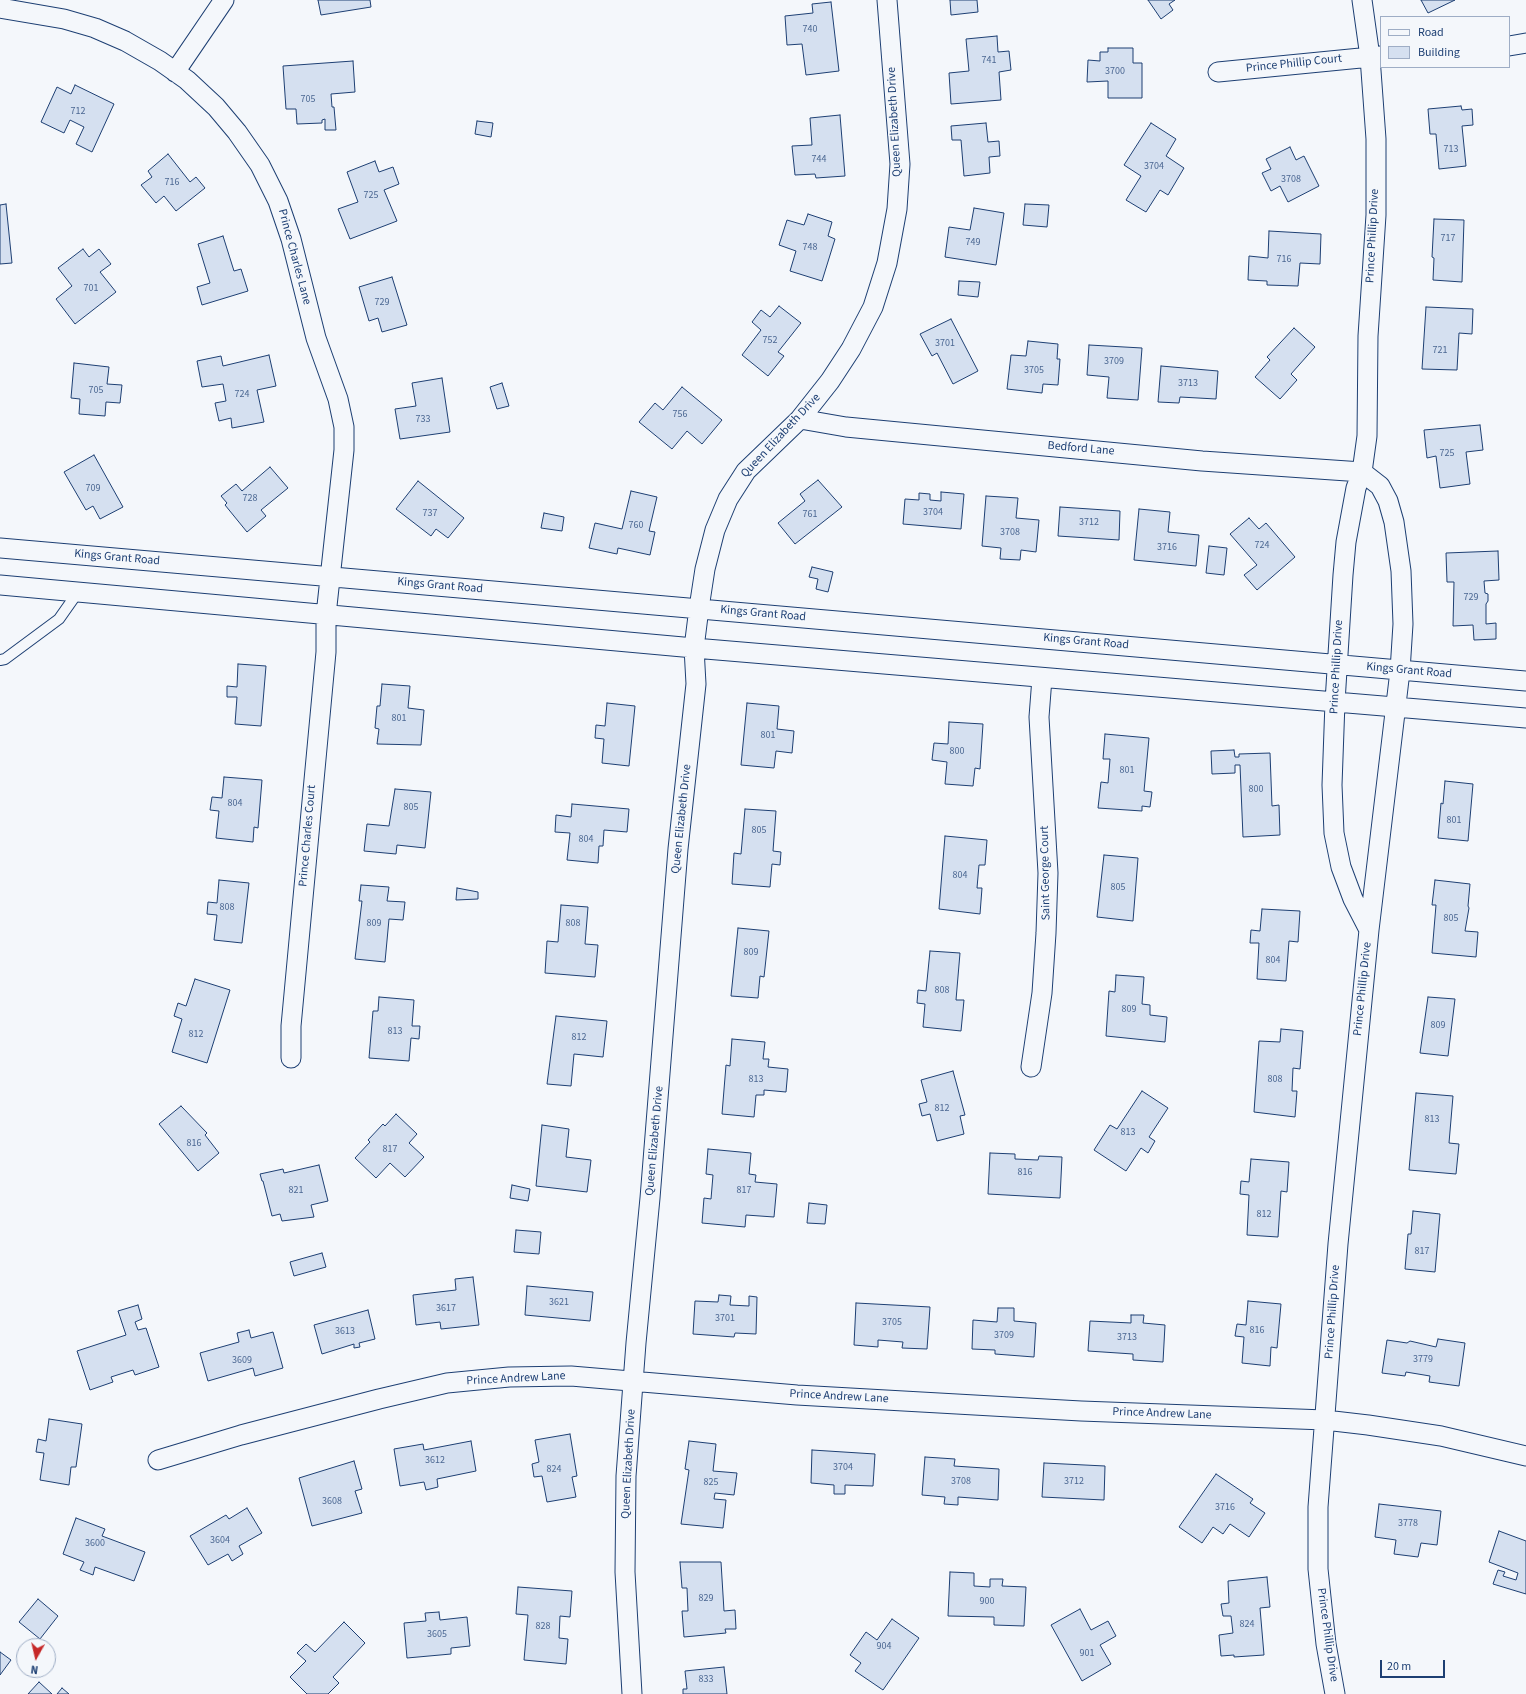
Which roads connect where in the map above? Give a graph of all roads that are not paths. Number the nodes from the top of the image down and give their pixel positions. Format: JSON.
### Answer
{"nodes":[{"id":1,"x":224,"y":0,"type":"edge"},
{"id":2,"x":887,"y":0,"type":"edge"},
{"id":3,"x":1362,"y":0,"type":"edge"},
{"id":4,"x":0,"y":8,"type":"edge"},
{"id":5,"x":1526,"y":43,"type":"edge"},
{"id":6,"x":1510,"y":46,"type":"edge"},
{"id":7,"x":1376,"y":56,"type":"edge"},
{"id":8,"x":175,"y":72,"type":"junction"},
{"id":9,"x":1218,"y":72,"type":"dead end"},
{"id":10,"x":800,"y":419,"type":"junction"},
{"id":11,"x":1362,"y":472,"type":"junction"},
{"id":12,"x":0,"y":548,"type":"edge"},
{"id":13,"x":330,"y":577,"type":"junction"},
{"id":14,"x":0,"y":585,"type":"edge"},
{"id":15,"x":78,"y":592,"type":"junction"},
{"id":16,"x":699,"y":608,"type":"junction"},
{"id":17,"x":326,"y":615,"type":"junction"},
{"id":18,"x":694,"y":648,"type":"junction"},
{"id":19,"x":0,"y":660,"type":"edge"},
{"id":20,"x":1337,"y":665,"type":"junction"},
{"id":21,"x":1400,"y":671,"type":"junction"},
{"id":22,"x":1042,"y":678,"type":"junction"},
{"id":23,"x":1526,"y":681,"type":"edge"},
{"id":24,"x":1334,"y":702,"type":"junction"},
{"id":25,"x":1394,"y":707,"type":"junction"},
{"id":26,"x":1526,"y":718,"type":"edge"},
{"id":27,"x":1369,"y":930,"type":"junction"},
{"id":28,"x":291,"y":1058,"type":"dead end"},
{"id":29,"x":1030,"y":1068,"type":"dead end"},
{"id":30,"x":633,"y":1380,"type":"junction"},
{"id":31,"x":1325,"y":1420,"type":"junction"},
{"id":32,"x":1526,"y":1456,"type":"edge"},
{"id":33,"x":158,"y":1460,"type":"dead end"},
{"id":34,"x":632,"y":1694,"type":"edge"},
{"id":35,"x":1335,"y":1694,"type":"edge"}],
"edges":[{"from":1,"to":8,"type":"street"},
{"from":2,"to":10,"type":"street","name":"Queen Elizabeth Drive"},
{"from":3,"to":7,"type":"street","name":"Prince Phillip Drive"},
{"from":4,"to":8,"type":"street","name":"Prince Charles Lane"},
{"from":5,"to":6,"type":"street"},
{"from":7,"to":9,"type":"street","name":"Prince Phillip Court"},
{"from":7,"to":11,"type":"street","name":"Prince Phillip Drive"},
{"from":8,"to":13,"type":"street","name":"Prince Charles Lane"},
{"from":10,"to":11,"type":"street","name":"Bedford Lane"},
{"from":10,"to":16,"type":"street","name":"Queen Elizabeth Drive"},
{"from":11,"to":20,"type":"street","name":"Prince Phillip Drive"},
{"from":11,"to":21,"type":"street","name":"Prince Phillip Drive"},
{"from":12,"to":13,"type":"street","name":"Kings Grant Road"},
{"from":13,"to":16,"type":"street","name":"Kings Grant Road"},
{"from":13,"to":17,"type":"street","name":"Prince Charles Lane"},
{"from":14,"to":15,"type":"street"},
{"from":15,"to":17,"type":"street"},
{"from":15,"to":19,"type":"lane"},
{"from":16,"to":18,"type":"street","name":"Queen Elizabeth Drive"},
{"from":16,"to":20,"type":"street","name":"Kings Grant Road"},
{"from":17,"to":18,"type":"street"},
{"from":17,"to":28,"type":"street","name":"Prince Charles Court"},
{"from":18,"to":22,"type":"street"},
{"from":18,"to":30,"type":"street","name":"Queen Elizabeth Drive"},
{"from":20,"to":21,"type":"street","name":"Kings Grant Road"},
{"from":20,"to":24,"type":"street","name":"Prince Phillip Drive"},
{"from":21,"to":23,"type":"street","name":"Kings Grant Road"},
{"from":21,"to":25,"type":"street","name":"Prince Phillip Drive"},
{"from":22,"to":24,"type":"street"},
{"from":22,"to":29,"type":"street","name":"Saint George Court"},
{"from":24,"to":25,"type":"street"},
{"from":24,"to":27,"type":"street","name":"Prince Phillip Drive"},
{"from":25,"to":26,"type":"street"},
{"from":25,"to":27,"type":"street","name":"Prince Phillip Drive"},
{"from":27,"to":31,"type":"street","name":"Prince Phillip Drive"},
{"from":30,"to":31,"type":"street","name":"Prince Andrew Lane"},
{"from":30,"to":33,"type":"street","name":"Prince Andrew Lane"},
{"from":30,"to":34,"type":"street","name":"Queen Elizabeth Drive"},
{"from":31,"to":32,"type":"street","name":"Prince Andrew Lane"},
{"from":31,"to":35,"type":"street","name":"Prince Phillip Drive"}]}
